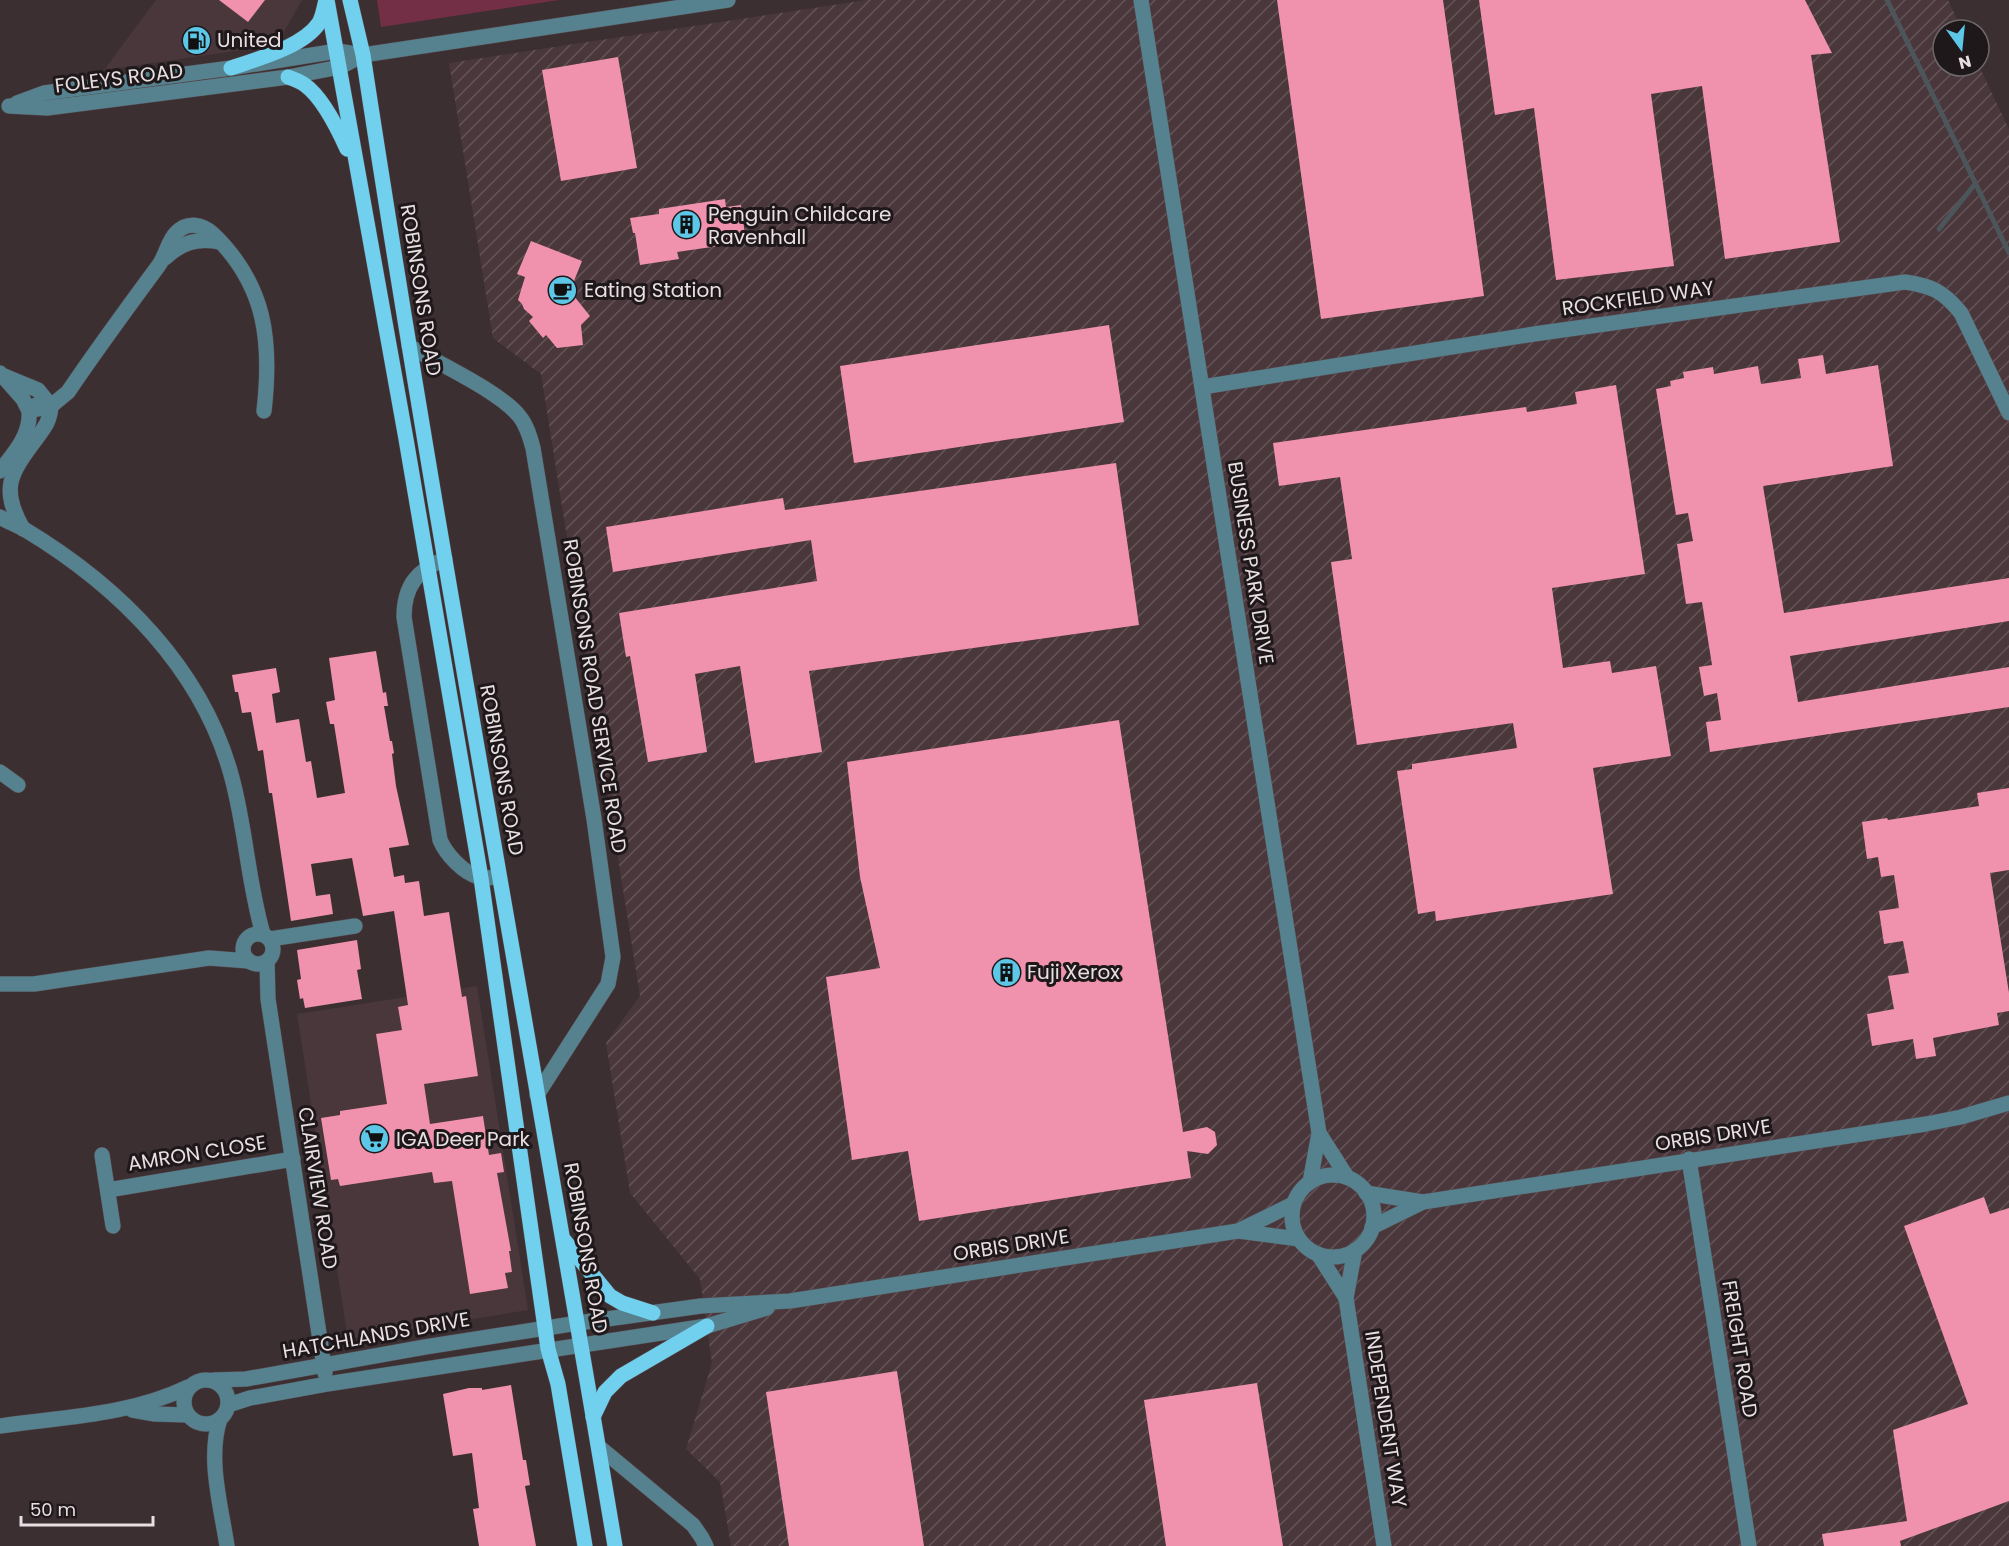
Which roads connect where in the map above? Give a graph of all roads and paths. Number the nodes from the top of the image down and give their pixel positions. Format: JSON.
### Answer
{"nodes":[{"id":1,"x":327,"y":0,"type":"edge"},
{"id":2,"x":350,"y":0,"type":"edge"},
{"id":3,"x":728,"y":0,"type":"edge"},
{"id":4,"x":1141,"y":0,"type":"edge"},
{"id":5,"x":337,"y":51,"type":"junction"},
{"id":6,"x":363,"y":55,"type":"junction"},
{"id":7,"x":340,"y":67,"type":"junction"},
{"id":8,"x":231,"y":68,"type":"junction"},
{"id":9,"x":288,"y":76,"type":"junction"},
{"id":10,"x":4,"y":106,"type":"edge"},
{"id":11,"x":356,"y":168,"type":"junction"},
{"id":12,"x":409,"y":346,"type":"junction"},
{"id":13,"x":2,"y":374,"type":"edge"},
{"id":14,"x":1202,"y":387,"type":"junction"},
{"id":15,"x":48,"y":402,"type":"junction"},
{"id":16,"x":29,"y":411,"type":"junction"},
{"id":17,"x":264,"y":411,"type":"dead end"},
{"id":18,"x":2009,"y":413,"type":"edge"},
{"id":19,"x":0,"y":471,"type":"edge"},
{"id":20,"x":0,"y":517,"type":"edge"},
{"id":21,"x":23,"y":529,"type":"junction"},
{"id":22,"x":445,"y":559,"type":"junction"},
{"id":23,"x":427,"y":566,"type":"junction"},
{"id":24,"x":0,"y":772,"type":"edge"},
{"id":25,"x":18,"y":785,"type":"dead end"},
{"id":26,"x":499,"y":877,"type":"junction"},
{"id":27,"x":481,"y":878,"type":"junction"},
{"id":28,"x":355,"y":926,"type":"dead end"},
{"id":29,"x":259,"y":949,"type":"junction"},
{"id":30,"x":0,"y":984,"type":"edge"},
{"id":31,"x":537,"y":1095,"type":"junction"},
{"id":32,"x":2009,"y":1103,"type":"edge"},
{"id":33,"x":1319,"y":1133,"type":"junction"},
{"id":34,"x":102,"y":1155,"type":"dead end"},
{"id":35,"x":293,"y":1159,"type":"junction"},
{"id":36,"x":1689,"y":1159,"type":"junction"},
{"id":37,"x":1347,"y":1178,"type":"junction"},
{"id":38,"x":1310,"y":1182,"type":"junction"},
{"id":39,"x":108,"y":1190,"type":"junction"},
{"id":40,"x":1366,"y":1193,"type":"junction"},
{"id":41,"x":1423,"y":1202,"type":"junction"},
{"id":42,"x":1293,"y":1204,"type":"junction"},
{"id":43,"x":113,"y":1226,"type":"dead end"},
{"id":44,"x":1372,"y":1227,"type":"junction"},
{"id":45,"x":1238,"y":1231,"type":"junction"},
{"id":46,"x":1299,"y":1239,"type":"junction"},
{"id":47,"x":564,"y":1240,"type":"junction"},
{"id":48,"x":1355,"y":1250,"type":"junction"},
{"id":49,"x":1318,"y":1254,"type":"junction"},
{"id":50,"x":1346,"y":1298,"type":"junction"},
{"id":51,"x":790,"y":1301,"type":"junction"},
{"id":52,"x":653,"y":1313,"type":"junction"},
{"id":53,"x":578,"y":1323,"type":"junction"},
{"id":54,"x":707,"y":1326,"type":"junction"},
{"id":55,"x":545,"y":1329,"type":"junction"},
{"id":56,"x":581,"y":1344,"type":"junction"},
{"id":57,"x":548,"y":1349,"type":"junction"},
{"id":58,"x":324,"y":1365,"type":"junction"},
{"id":59,"x":213,"y":1380,"type":"junction"},
{"id":60,"x":327,"y":1384,"type":"junction"},
{"id":61,"x":188,"y":1387,"type":"junction"},
{"id":62,"x":228,"y":1405,"type":"junction"},
{"id":63,"x":123,"y":1408,"type":"junction"},
{"id":64,"x":593,"y":1417,"type":"junction"},
{"id":65,"x":191,"y":1418,"type":"junction"},
{"id":66,"x":220,"y":1419,"type":"junction"},
{"id":67,"x":0,"y":1426,"type":"edge"},
{"id":68,"x":598,"y":1447,"type":"junction"},
{"id":69,"x":215,"y":1461,"type":"junction"},
{"id":70,"x":227,"y":1546,"type":"edge"},
{"id":71,"x":585,"y":1546,"type":"edge"},
{"id":72,"x":615,"y":1546,"type":"edge"},
{"id":73,"x":705,"y":1546,"type":"edge"},
{"id":74,"x":1384,"y":1546,"type":"edge"},
{"id":75,"x":1749,"y":1546,"type":"edge"}],
"edges":[{"from":1,"to":5,"type":"main road","name":"ROBINSONS ROAD"},
{"from":1,"to":8,"type":"main road"},
{"from":2,"to":6,"type":"main road","name":"ROBINSONS ROAD"},
{"from":3,"to":6,"type":"street"},
{"from":4,"to":14,"type":"street","name":"BUSINESS PARK DRIVE"},
{"from":5,"to":6,"type":"street","name":"FOLEYS ROAD"},
{"from":5,"to":7,"type":"main road","name":"ROBINSONS ROAD"},
{"from":5,"to":8,"type":"street","name":"FOLEYS ROAD"},
{"from":6,"to":7,"type":"street","name":"FOLEYS ROAD"},
{"from":6,"to":12,"type":"main road","name":"ROBINSONS ROAD"},
{"from":7,"to":9,"type":"street","name":"FOLEYS ROAD"},
{"from":7,"to":11,"type":"main road","name":"ROBINSONS ROAD"},
{"from":8,"to":10,"type":"street","name":"FOLEYS ROAD"},
{"from":9,"to":10,"type":"street","name":"FOLEYS ROAD"},
{"from":9,"to":11,"type":"main road"},
{"from":11,"to":23,"type":"main road","name":"ROBINSONS ROAD"},
{"from":12,"to":22,"type":"main road","name":"ROBINSONS ROAD"},
{"from":12,"to":31,"type":"street","name":"ROBINSONS ROAD SERVICE ROAD"},
{"from":13,"to":15,"type":"street"},
{"from":13,"to":16,"type":"street"},
{"from":14,"to":18,"type":"street","name":"ROCKFIELD WAY"},
{"from":14,"to":33,"type":"street","name":"BUSINESS PARK DRIVE"},
{"from":15,"to":16,"type":"street"},
{"from":15,"to":17,"type":"street"},
{"from":15,"to":21,"type":"street","name":"CLAIRVIEW ROAD"},
{"from":16,"to":19,"type":"street"},
{"from":20,"to":21,"type":"street","name":"CLAIRVIEW ROAD"},
{"from":21,"to":29,"type":"street","name":"CLAIRVIEW ROAD"},
{"from":22,"to":23,"type":"street"},
{"from":22,"to":26,"type":"main road","name":"ROBINSONS ROAD"},
{"from":23,"to":27,"type":"main road","name":"ROBINSONS ROAD"},
{"from":23,"to":27,"type":"street"},
{"from":24,"to":25,"type":"street"},
{"from":26,"to":27,"type":"street"},
{"from":26,"to":31,"type":"main road","name":"ROBINSONS ROAD"},
{"from":27,"to":55,"type":"main road","name":"ROBINSONS ROAD"},
{"from":28,"to":29,"type":"street"},
{"from":29,"to":30,"type":"street"},
{"from":29,"to":35,"type":"street","name":"CLAIRVIEW ROAD"},
{"from":31,"to":47,"type":"main road","name":"ROBINSONS ROAD"},
{"from":32,"to":36,"type":"street","name":"ORBIS DRIVE"},
{"from":33,"to":37,"type":"street","name":"BUSINESS PARK DRIVE"},
{"from":33,"to":38,"type":"street","name":"BUSINESS PARK DRIVE"},
{"from":34,"to":39,"type":"street","name":"AMRON CLOSE"},
{"from":35,"to":39,"type":"street","name":"AMRON CLOSE"},
{"from":35,"to":58,"type":"street","name":"CLAIRVIEW ROAD"},
{"from":36,"to":41,"type":"street","name":"ORBIS DRIVE"},
{"from":36,"to":75,"type":"street","name":"FREIGHT ROAD"},
{"from":37,"to":38,"type":"street"},
{"from":37,"to":40,"type":"street"},
{"from":38,"to":42,"type":"street"},
{"from":39,"to":43,"type":"street","name":"AMRON CLOSE"},
{"from":40,"to":41,"type":"street","name":"ORBIS DRIVE"},
{"from":40,"to":44,"type":"street"},
{"from":41,"to":44,"type":"street","name":"ORBIS DRIVE"},
{"from":42,"to":45,"type":"street","name":"ORBIS DRIVE"},
{"from":42,"to":46,"type":"street"},
{"from":44,"to":48,"type":"street"},
{"from":45,"to":46,"type":"street","name":"ORBIS DRIVE"},
{"from":45,"to":51,"type":"street","name":"ORBIS DRIVE"},
{"from":46,"to":49,"type":"street"},
{"from":47,"to":52,"type":"main road"},
{"from":47,"to":53,"type":"main road","name":"ROBINSONS ROAD"},
{"from":48,"to":49,"type":"street"},
{"from":48,"to":50,"type":"street","name":"INDEPENDENT WAY"},
{"from":49,"to":50,"type":"street","name":"INDEPENDENT WAY"},
{"from":50,"to":74,"type":"street","name":"INDEPENDENT WAY"},
{"from":51,"to":52,"type":"street","name":"ORBIS DRIVE"},
{"from":51,"to":54,"type":"street","name":"ORBIS DRIVE"},
{"from":52,"to":53,"type":"street","name":"ORBIS DRIVE"},
{"from":53,"to":55,"type":"street","name":"HATCHLANDS DRIVE"},
{"from":53,"to":56,"type":"main road","name":"ROBINSONS ROAD"},
{"from":54,"to":56,"type":"street","name":"ORBIS DRIVE"},
{"from":54,"to":64,"type":"main road"},
{"from":55,"to":57,"type":"main road","name":"ROBINSONS ROAD"},
{"from":55,"to":58,"type":"street","name":"HATCHLANDS DRIVE"},
{"from":56,"to":57,"type":"street","name":"HATCHLANDS DRIVE"},
{"from":56,"to":64,"type":"main road","name":"ROBINSONS ROAD"},
{"from":57,"to":60,"type":"street","name":"HATCHLANDS DRIVE"},
{"from":57,"to":71,"type":"main road","name":"ROBINSONS ROAD"},
{"from":58,"to":59,"type":"street","name":"HATCHLANDS DRIVE"},
{"from":58,"to":60,"type":"street","name":"CLAIRVIEW ROAD"},
{"from":59,"to":61,"type":"street"},
{"from":59,"to":62,"type":"street"},
{"from":60,"to":62,"type":"street","name":"HATCHLANDS DRIVE"},
{"from":61,"to":63,"type":"street"},
{"from":61,"to":65,"type":"street"},
{"from":62,"to":66,"type":"street"},
{"from":63,"to":65,"type":"street"},
{"from":63,"to":67,"type":"street"},
{"from":64,"to":68,"type":"main road","name":"ROBINSONS ROAD"},
{"from":65,"to":66,"type":"street"},
{"from":65,"to":69,"type":"street"},
{"from":66,"to":69,"type":"street"},
{"from":68,"to":72,"type":"main road","name":"ROBINSONS ROAD"},
{"from":68,"to":73,"type":"street"},
{"from":69,"to":70,"type":"street"}]}
